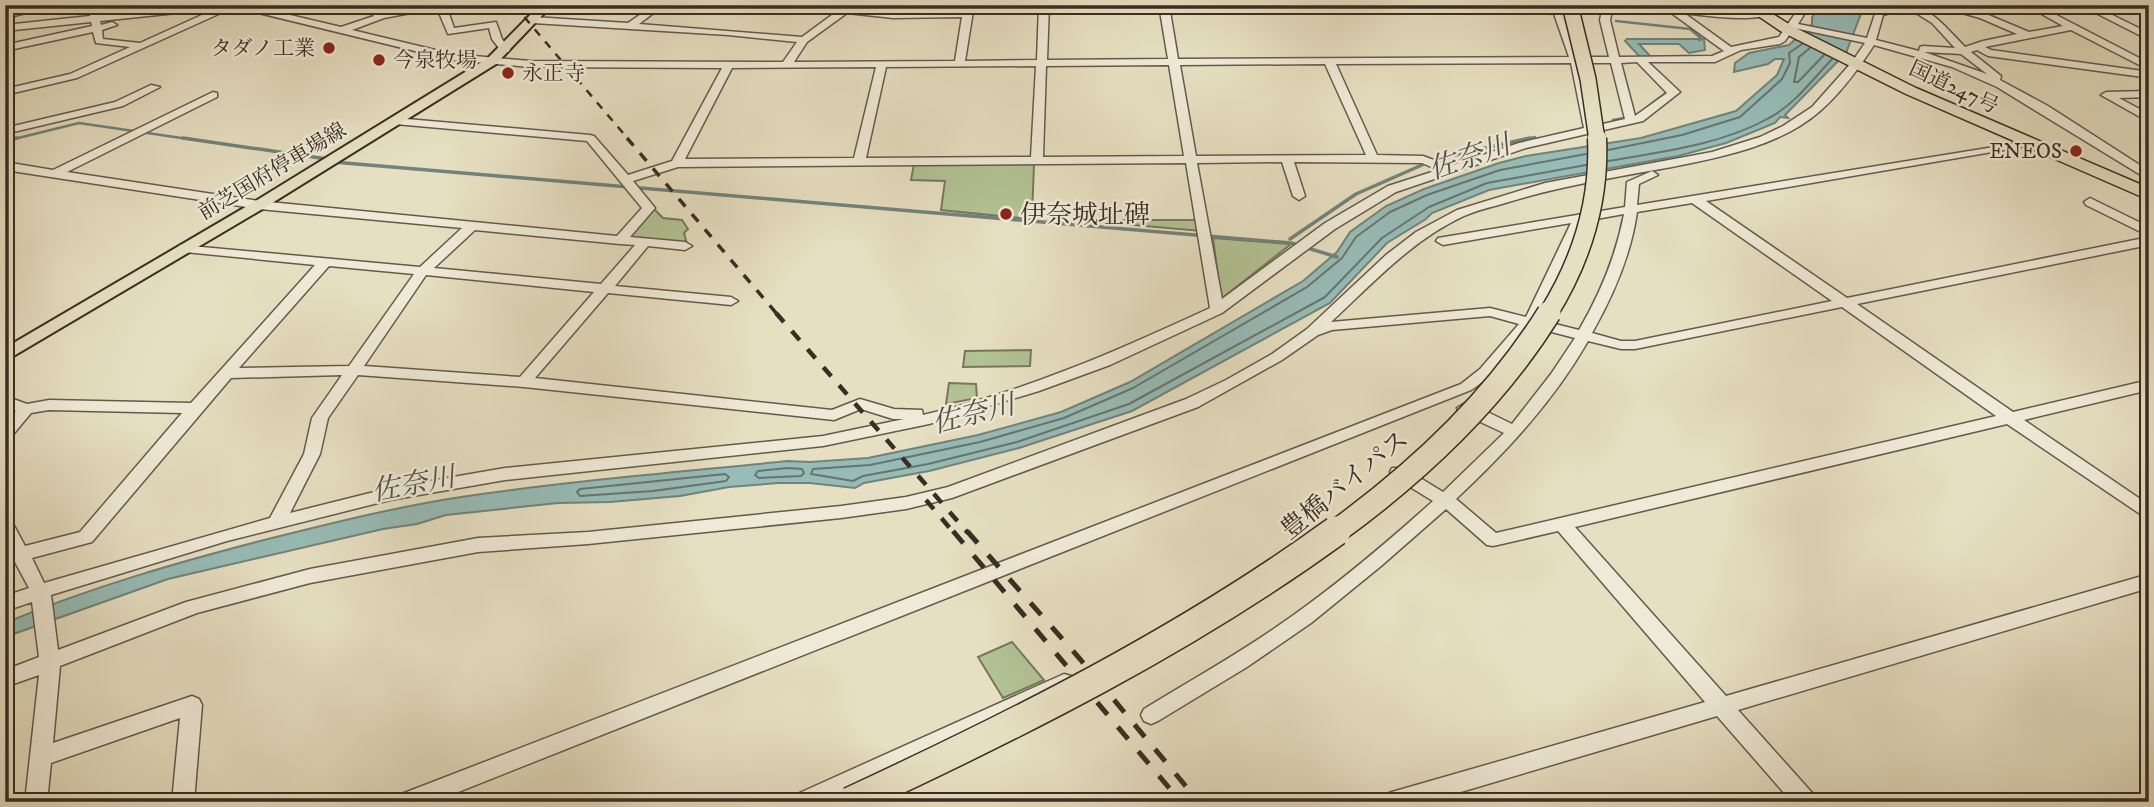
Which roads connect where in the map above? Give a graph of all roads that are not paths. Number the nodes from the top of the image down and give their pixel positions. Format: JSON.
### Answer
{"nodes":[{"id":1,"x":56,"y":5,"type":"edge"},
{"id":2,"x":93,"y":5,"type":"edge"},
{"id":3,"x":226,"y":5,"type":"edge"},
{"id":4,"x":234,"y":5,"type":"edge"},
{"id":5,"x":363,"y":5,"type":"edge"},
{"id":6,"x":439,"y":5,"type":"edge"},
{"id":7,"x":547,"y":5,"type":"edge"},
{"id":8,"x":660,"y":5,"type":"edge"},
{"id":9,"x":787,"y":5,"type":"edge"},
{"id":10,"x":925,"y":5,"type":"edge"},
{"id":11,"x":1044,"y":5,"type":"edge"},
{"id":12,"x":1164,"y":5,"type":"edge"},
{"id":13,"x":1608,"y":5,"type":"edge"},
{"id":14,"x":1641,"y":5,"type":"edge"},
{"id":15,"x":1789,"y":5,"type":"edge"},
{"id":16,"x":1806,"y":5,"type":"edge"},
{"id":17,"x":1911,"y":5,"type":"edge"},
{"id":18,"x":1937,"y":5,"type":"edge"},
{"id":19,"x":2029,"y":5,"type":"edge"},
{"id":20,"x":2084,"y":5,"type":"edge"},
{"id":21,"x":2129,"y":5,"type":"edge"},
{"id":22,"x":431,"y":6,"type":"edge"},
{"id":23,"x":1570,"y":6,"type":"edge"},
{"id":24,"x":1895,"y":7,"type":"edge"},
{"id":25,"x":847,"y":8,"type":"edge"},
{"id":26,"x":1754,"y":9,"type":"edge"},
{"id":27,"x":968,"y":10,"type":"edge"},
{"id":28,"x":1674,"y":10,"type":"junction"},
{"id":29,"x":2149,"y":14,"type":"edge"},
{"id":30,"x":5,"y":15,"type":"edge"},
{"id":31,"x":919,"y":15,"type":"junction"},
{"id":32,"x":382,"y":16,"type":"junction"},
{"id":33,"x":533,"y":20,"type":"junction"},
{"id":34,"x":95,"y":24,"type":"junction"},
{"id":35,"x":630,"y":26,"type":"junction"},
{"id":36,"x":2130,"y":27,"type":"junction"},
{"id":37,"x":5,"y":28,"type":"edge"},
{"id":38,"x":1792,"y":28,"type":"junction"},
{"id":39,"x":2074,"y":28,"type":"junction"},
{"id":40,"x":343,"y":30,"type":"junction"},
{"id":41,"x":2027,"y":35,"type":"junction"},
{"id":42,"x":2149,"y":37,"type":"edge"},
{"id":43,"x":804,"y":40,"type":"junction"},
{"id":44,"x":1868,"y":41,"type":"junction"},
{"id":45,"x":141,"y":46,"type":"junction"},
{"id":46,"x":1893,"y":47,"type":"junction"},
{"id":47,"x":1977,"y":47,"type":"junction"},
{"id":48,"x":5,"y":48,"type":"edge"},
{"id":49,"x":505,"y":50,"type":"junction"},
{"id":50,"x":1731,"y":51,"type":"junction"},
{"id":51,"x":1965,"y":51,"type":"junction"},
{"id":52,"x":1578,"y":55,"type":"junction"},
{"id":53,"x":1617,"y":60,"type":"junction"},
{"id":54,"x":1639,"y":60,"type":"junction"},
{"id":55,"x":492,"y":61,"type":"junction"},
{"id":56,"x":1329,"y":61,"type":"junction"},
{"id":57,"x":1174,"y":62,"type":"junction"},
{"id":58,"x":1853,"y":62,"type":"junction"},
{"id":59,"x":1041,"y":63,"type":"junction"},
{"id":60,"x":882,"y":64,"type":"junction"},
{"id":61,"x":959,"y":64,"type":"junction"},
{"id":62,"x":729,"y":65,"type":"junction"},
{"id":63,"x":786,"y":65,"type":"junction"},
{"id":64,"x":2146,"y":67,"type":"edge"},
{"id":65,"x":2149,"y":84,"type":"edge"},
{"id":66,"x":155,"y":87,"type":"dead end"},
{"id":67,"x":2006,"y":87,"type":"junction"},
{"id":68,"x":5,"y":92,"type":"edge"},
{"id":69,"x":2149,"y":94,"type":"edge"},
{"id":70,"x":213,"y":95,"type":"dead end"},
{"id":71,"x":2149,"y":119,"type":"edge"},
{"id":72,"x":395,"y":121,"type":"junction"},
{"id":73,"x":1631,"y":121,"type":"junction"},
{"id":74,"x":1589,"y":130,"type":"junction"},
{"id":75,"x":5,"y":131,"type":"edge"},
{"id":76,"x":2027,"y":143,"type":"junction"},
{"id":77,"x":1373,"y":158,"type":"junction"},
{"id":78,"x":1192,"y":159,"type":"junction"},
{"id":79,"x":1287,"y":159,"type":"junction"},
{"id":80,"x":1037,"y":161,"type":"junction"},
{"id":81,"x":859,"y":162,"type":"junction"},
{"id":82,"x":1684,"y":162,"type":"junction"},
{"id":83,"x":677,"y":163,"type":"junction"},
{"id":84,"x":5,"y":166,"type":"edge"},
{"id":85,"x":1448,"y":169,"type":"junction"},
{"id":86,"x":54,"y":174,"type":"junction"},
{"id":87,"x":2149,"y":176,"type":"edge"},
{"id":88,"x":625,"y":180,"type":"junction"},
{"id":89,"x":2149,"y":195,"type":"edge"},
{"id":90,"x":1299,"y":196,"type":"dead end"},
{"id":91,"x":1695,"y":199,"type":"junction"},
{"id":92,"x":2090,"y":202,"type":"dead end"},
{"id":93,"x":259,"y":205,"type":"junction"},
{"id":94,"x":1632,"y":210,"type":"junction"},
{"id":95,"x":1580,"y":218,"type":"junction"},
{"id":96,"x":472,"y":226,"type":"junction"},
{"id":97,"x":2149,"y":232,"type":"edge"},
{"id":98,"x":620,"y":240,"type":"junction"},
{"id":99,"x":1443,"y":241,"type":"dead end"},
{"id":100,"x":645,"y":242,"type":"junction"},
{"id":101,"x":2149,"y":242,"type":"edge"},
{"id":102,"x":685,"y":246,"type":"dead end"},
{"id":103,"x":185,"y":248,"type":"junction"},
{"id":104,"x":325,"y":262,"type":"junction"},
{"id":105,"x":422,"y":272,"type":"junction"},
{"id":106,"x":603,"y":289,"type":"junction"},
{"id":107,"x":731,"y":301,"type":"dead end"},
{"id":108,"x":1844,"y":303,"type":"junction"},
{"id":109,"x":1217,"y":310,"type":"junction"},
{"id":110,"x":1531,"y":321,"type":"junction"},
{"id":111,"x":1312,"y":332,"type":"junction"},
{"id":112,"x":1585,"y":336,"type":"junction"},
{"id":113,"x":5,"y":356,"type":"edge"},
{"id":114,"x":1495,"y":365,"type":"junction"},
{"id":115,"x":355,"y":370,"type":"junction"},
{"id":116,"x":226,"y":373,"type":"junction"},
{"id":117,"x":524,"y":382,"type":"junction"},
{"id":118,"x":2149,"y":384,"type":"edge"},
{"id":119,"x":5,"y":401,"type":"edge"},
{"id":120,"x":1463,"y":407,"type":"junction"},
{"id":121,"x":195,"y":408,"type":"junction"},
{"id":122,"x":960,"y":408,"type":"junction"},
{"id":123,"x":26,"y":409,"type":"junction"},
{"id":124,"x":2010,"y":418,"type":"junction"},
{"id":125,"x":1515,"y":432,"type":"junction"},
{"id":126,"x":5,"y":433,"type":"edge"},
{"id":127,"x":1396,"y":471,"type":"junction"},
{"id":128,"x":1446,"y":502,"type":"junction"},
{"id":129,"x":2149,"y":514,"type":"edge"},
{"id":130,"x":278,"y":520,"type":"junction"},
{"id":131,"x":5,"y":524,"type":"edge"},
{"id":132,"x":1562,"y":524,"type":"junction"},
{"id":133,"x":12,"y":556,"type":"edge"},
{"id":134,"x":2149,"y":581,"type":"edge"},
{"id":135,"x":40,"y":592,"type":"junction"},
{"id":136,"x":5,"y":604,"type":"edge"},
{"id":137,"x":49,"y":659,"type":"junction"},
{"id":138,"x":5,"y":679,"type":"edge"},
{"id":139,"x":1720,"y":706,"type":"junction"},
{"id":140,"x":1151,"y":715,"type":"dead end"},
{"id":141,"x":40,"y":758,"type":"junction"},
{"id":142,"x":36,"y":802,"type":"edge"},
{"id":143,"x":183,"y":802,"type":"edge"},
{"id":144,"x":407,"y":802,"type":"edge"},
{"id":145,"x":803,"y":802,"type":"edge"},
{"id":146,"x":850,"y":802,"type":"edge"},
{"id":147,"x":873,"y":802,"type":"edge"},
{"id":148,"x":1392,"y":802,"type":"edge"},
{"id":149,"x":1806,"y":802,"type":"edge"}],
"edges":[{"from":1,"to":30,"type":"street"},
{"from":2,"to":34,"type":"street"},
{"from":3,"to":34,"type":"street"},
{"from":4,"to":40,"type":"street"},
{"from":4,"to":45,"type":"street"},
{"from":5,"to":32,"type":"street"},
{"from":6,"to":22,"type":"street"},
{"from":6,"to":49,"type":"street"},
{"from":7,"to":33,"type":"main road","name":"前芝国府停車場線"},
{"from":8,"to":35,"type":"street"},
{"from":9,"to":25,"type":"street"},
{"from":10,"to":31,"type":"street"},
{"from":11,"to":59,"type":"street"},
{"from":12,"to":57,"type":"street"},
{"from":13,"to":53,"type":"street"},
{"from":14,"to":28,"type":"street"},
{"from":15,"to":26,"type":"street"},
{"from":16,"to":38,"type":"street"},
{"from":17,"to":24,"type":"street"},
{"from":17,"to":51,"type":"street"},
{"from":18,"to":41,"type":"street"},
{"from":19,"to":39,"type":"street"},
{"from":20,"to":36,"type":"street"},
{"from":21,"to":29,"type":"street"},
{"from":22,"to":32,"type":"street"},
{"from":23,"to":52,"type":"highway","name":"豊橋バイパス","bridge":true},
{"from":23,"to":147,"type":"highway","name":"豊橋バイパス","bridge":true},
{"from":24,"to":44,"type":"street"},
{"from":25,"to":31,"type":"street"},
{"from":25,"to":43,"type":"street"},
{"from":26,"to":28,"type":"street"},
{"from":26,"to":38,"type":"highway","name":"国道247号"},
{"from":27,"to":31,"type":"street"},
{"from":27,"to":61,"type":"street"},
{"from":28,"to":50,"type":"street"},
{"from":32,"to":40,"type":"street"},
{"from":33,"to":35,"type":"street"},
{"from":33,"to":49,"type":"main road","name":"前芝国府停車場線"},
{"from":34,"to":37,"type":"street"},
{"from":34,"to":45,"type":"street"},
{"from":34,"to":48,"type":"street"},
{"from":35,"to":43,"type":"street"},
{"from":36,"to":39,"type":"street"},
{"from":36,"to":42,"type":"street"},
{"from":38,"to":44,"type":"street"},
{"from":38,"to":50,"type":"street"},
{"from":38,"to":58,"type":"highway","name":"国道247号"},
{"from":39,"to":41,"type":"street"},
{"from":39,"to":64,"type":"street"},
{"from":40,"to":55,"type":"street"},
{"from":41,"to":47,"type":"street"},
{"from":43,"to":63,"type":"street"},
{"from":44,"to":46,"type":"street"},
{"from":44,"to":58,"type":"street"},
{"from":45,"to":68,"type":"street"},
{"from":46,"to":51,"type":"street"},
{"from":46,"to":67,"type":"street"},
{"from":47,"to":51,"type":"street"},
{"from":47,"to":64,"type":"street"},
{"from":49,"to":55,"type":"main road","name":"前芝国府停車場線"},
{"from":50,"to":54,"type":"street"},
{"from":51,"to":67,"type":"street"},
{"from":52,"to":53,"type":"street"},
{"from":52,"to":56,"type":"street"},
{"from":52,"to":74,"type":"street"},
{"from":52,"to":146,"type":"highway","name":"豊橋バイパス","bridge":true},
{"from":53,"to":54,"type":"street"},
{"from":53,"to":73,"type":"street"},
{"from":54,"to":73,"type":"street"},
{"from":55,"to":62,"type":"street"},
{"from":55,"to":72,"type":"main road","name":"前芝国府停車場線"},
{"from":56,"to":57,"type":"street"},
{"from":56,"to":77,"type":"street"},
{"from":57,"to":59,"type":"street"},
{"from":57,"to":78,"type":"street"},
{"from":58,"to":76,"type":"highway","name":"国道247号"},
{"from":58,"to":82,"type":"street"},
{"from":59,"to":61,"type":"street"},
{"from":59,"to":80,"type":"street"},
{"from":60,"to":61,"type":"street"},
{"from":60,"to":63,"type":"street"},
{"from":60,"to":81,"type":"street"},
{"from":62,"to":63,"type":"street"},
{"from":62,"to":83,"type":"street"},
{"from":64,"to":65,"type":"street"},
{"from":66,"to":75,"type":"street"},
{"from":67,"to":87,"type":"street"},
{"from":69,"to":71,"type":"street"},
{"from":70,"to":86,"type":"street"},
{"from":72,"to":88,"type":"street"},
{"from":72,"to":93,"type":"main road","name":"前芝国府停車場線"},
{"from":73,"to":74,"type":"street"},
{"from":74,"to":85,"type":"street"},
{"from":76,"to":89,"type":"highway","name":"国道247号"},
{"from":76,"to":91,"type":"street"},
{"from":77,"to":79,"type":"street"},
{"from":77,"to":85,"type":"street"},
{"from":78,"to":79,"type":"street"},
{"from":78,"to":80,"type":"street"},
{"from":78,"to":109,"type":"street"},
{"from":79,"to":90,"type":"street"},
{"from":80,"to":81,"type":"street"},
{"from":81,"to":83,"type":"street"},
{"from":82,"to":94,"type":"street"},
{"from":82,"to":111,"type":"street"},
{"from":83,"to":88,"type":"street"},
{"from":84,"to":86,"type":"street"},
{"from":85,"to":109,"type":"street"},
{"from":86,"to":93,"type":"street"},
{"from":88,"to":98,"type":"street"},
{"from":91,"to":94,"type":"street"},
{"from":91,"to":108,"type":"street"},
{"from":92,"to":97,"type":"street"},
{"from":93,"to":96,"type":"street"},
{"from":93,"to":103,"type":"main road","name":"前芝国府停車場線"},
{"from":94,"to":95,"type":"street"},
{"from":94,"to":112,"type":"street"},
{"from":95,"to":99,"type":"street"},
{"from":95,"to":110,"type":"street"},
{"from":96,"to":98,"type":"street"},
{"from":96,"to":105,"type":"street"},
{"from":98,"to":100,"type":"street"},
{"from":100,"to":102,"type":"street"},
{"from":100,"to":106,"type":"street"},
{"from":101,"to":108,"type":"street"},
{"from":103,"to":104,"type":"street"},
{"from":103,"to":113,"type":"main road","name":"前芝国府停車場線"},
{"from":104,"to":105,"type":"street"},
{"from":104,"to":116,"type":"street"},
{"from":105,"to":106,"type":"street"},
{"from":105,"to":115,"type":"street"},
{"from":106,"to":107,"type":"street"},
{"from":106,"to":117,"type":"street"},
{"from":108,"to":112,"type":"street"},
{"from":108,"to":124,"type":"street"},
{"from":109,"to":122,"type":"street"},
{"from":110,"to":111,"type":"street"},
{"from":110,"to":112,"type":"street"},
{"from":110,"to":114,"type":"street"},
{"from":111,"to":137,"type":"street"},
{"from":112,"to":125,"type":"street"},
{"from":114,"to":120,"type":"street"},
{"from":114,"to":144,"type":"street"},
{"from":115,"to":116,"type":"street"},
{"from":115,"to":117,"type":"street"},
{"from":115,"to":130,"type":"street"},
{"from":116,"to":121,"type":"street"},
{"from":117,"to":122,"type":"street"},
{"from":118,"to":124,"type":"street"},
{"from":119,"to":123,"type":"street"},
{"from":120,"to":125,"type":"street"},
{"from":120,"to":127,"type":"street"},
{"from":121,"to":123,"type":"street"},
{"from":121,"to":133,"type":"street"},
{"from":122,"to":130,"type":"street"},
{"from":123,"to":126,"type":"street"},
{"from":124,"to":129,"type":"street"},
{"from":124,"to":132,"type":"street"},
{"from":125,"to":128,"type":"street"},
{"from":127,"to":128,"type":"street"},
{"from":127,"to":145,"type":"street"},
{"from":128,"to":132,"type":"street"},
{"from":128,"to":140,"type":"street"},
{"from":130,"to":135,"type":"street"},
{"from":131,"to":133,"type":"street"},
{"from":132,"to":139,"type":"street"},
{"from":133,"to":135,"type":"street"},
{"from":134,"to":139,"type":"street"},
{"from":135,"to":136,"type":"street"},
{"from":135,"to":137,"type":"street"},
{"from":137,"to":138,"type":"street"},
{"from":137,"to":141,"type":"street"},
{"from":139,"to":148,"type":"street"},
{"from":139,"to":149,"type":"street"},
{"from":141,"to":142,"type":"street"},
{"from":141,"to":143,"type":"street"}]}
